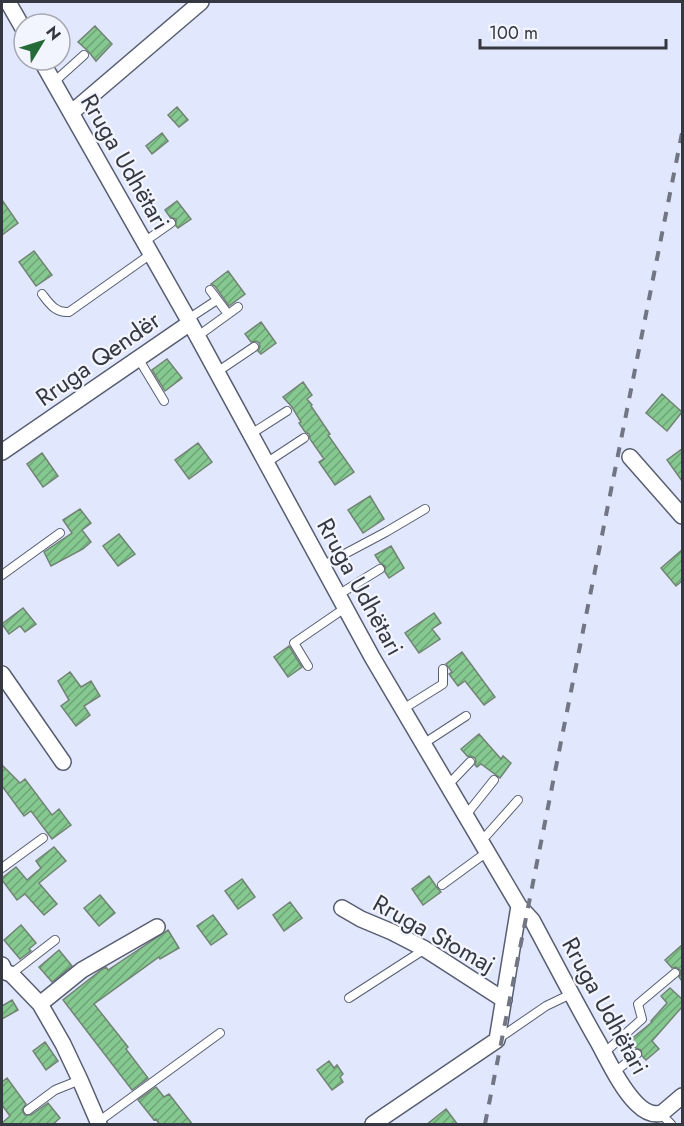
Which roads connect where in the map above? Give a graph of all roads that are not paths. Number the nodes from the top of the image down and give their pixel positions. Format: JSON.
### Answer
{"nodes":[{"id":1,"x":201,"y":2,"type":"edge"},
{"id":2,"x":84,"y":55,"type":"dead end"},
{"id":3,"x":48,"y":72,"type":"edge"},
{"id":4,"x":54,"y":82,"type":"junction"},
{"id":5,"x":71,"y":113,"type":"junction"},
{"id":6,"x":171,"y":223,"type":"dead end"},
{"id":7,"x":148,"y":248,"type":"junction"},
{"id":8,"x":210,"y":290,"type":"dead end"},
{"id":9,"x":42,"y":294,"type":"dead end"},
{"id":10,"x":218,"y":300,"type":"junction"},
{"id":11,"x":238,"y":307,"type":"dead end"},
{"id":12,"x":225,"y":310,"type":"dead end"},
{"id":13,"x":192,"y":326,"type":"junction"},
{"id":14,"x":254,"y":347,"type":"dead end"},
{"id":15,"x":138,"y":358,"type":"junction"},
{"id":16,"x":217,"y":372,"type":"junction"},
{"id":17,"x":164,"y":401,"type":"dead end"},
{"id":18,"x":287,"y":411,"type":"dead end"},
{"id":19,"x":251,"y":434,"type":"junction"},
{"id":20,"x":304,"y":438,"type":"dead end"},
{"id":21,"x":2,"y":452,"type":"edge"},
{"id":22,"x":630,"y":458,"type":"dead end"},
{"id":23,"x":266,"y":463,"type":"junction"},
{"id":24,"x":425,"y":509,"type":"dead end"},
{"id":25,"x":682,"y":516,"type":"edge"},
{"id":26,"x":60,"y":533,"type":"dead end"},
{"id":27,"x":322,"y":566,"type":"junction"},
{"id":28,"x":380,"y":569,"type":"dead end"},
{"id":29,"x":2,"y":575,"type":"edge"},
{"id":30,"x":342,"y":602,"type":"junction"},
{"id":31,"x":308,"y":666,"type":"dead end"},
{"id":32,"x":443,"y":669,"type":"dead end"},
{"id":33,"x":2,"y":674,"type":"edge"},
{"id":34,"x":403,"y":710,"type":"junction"},
{"id":35,"x":466,"y":716,"type":"dead end"},
{"id":36,"x":423,"y":744,"type":"junction"},
{"id":37,"x":63,"y":762,"type":"dead end"},
{"id":38,"x":470,"y":762,"type":"dead end"},
{"id":39,"x":494,"y":780,"type":"dead end"},
{"id":40,"x":448,"y":785,"type":"junction"},
{"id":41,"x":518,"y":800,"type":"dead end"},
{"id":42,"x":464,"y":814,"type":"junction"},
{"id":43,"x":43,"y":838,"type":"dead end"},
{"id":44,"x":484,"y":846,"type":"junction"},
{"id":45,"x":2,"y":868,"type":"edge"},
{"id":46,"x":442,"y":885,"type":"dead end"},
{"id":47,"x":519,"y":906,"type":"junction"},
{"id":48,"x":342,"y":908,"type":"dead end"},
{"id":49,"x":157,"y":927,"type":"dead end"},
{"id":50,"x":56,"y":939,"type":"dead end"},
{"id":51,"x":425,"y":949,"type":"junction"},
{"id":52,"x":5,"y":971,"type":"edge"},
{"id":53,"x":675,"y":973,"type":"dead end"},
{"id":54,"x":571,"y":994,"type":"junction"},
{"id":55,"x":349,"y":998,"type":"dead end"},
{"id":56,"x":504,"y":1000,"type":"junction"},
{"id":57,"x":40,"y":1004,"type":"junction"},
{"id":58,"x":220,"y":1033,"type":"dead end"},
{"id":59,"x":497,"y":1040,"type":"junction"},
{"id":60,"x":604,"y":1053,"type":"junction"},
{"id":61,"x":637,"y":1053,"type":"dead end"},
{"id":62,"x":615,"y":1072,"type":"junction"},
{"id":63,"x":80,"y":1080,"type":"junction"},
{"id":64,"x":682,"y":1096,"type":"edge"},
{"id":65,"x":28,"y":1110,"type":"dead end"},
{"id":66,"x":666,"y":1118,"type":"edge"},
{"id":67,"x":98,"y":1123,"type":"edge"},
{"id":68,"x":373,"y":1125,"type":"edge"}],
"edges":[{"from":1,"to":5,"type":"street"},
{"from":2,"to":4,"type":"lane"},
{"from":3,"to":4,"type":"street","name":"Rruga Udhëtari"},
{"from":4,"to":5,"type":"street","name":"Rruga Udhëtari"},
{"from":5,"to":7,"type":"street","name":"Rruga Udhëtari"},
{"from":6,"to":7,"type":"lane"},
{"from":7,"to":9,"type":"lane"},
{"from":7,"to":13,"type":"street","name":"Rruga Udhëtari"},
{"from":8,"to":10,"type":"lane"},
{"from":10,"to":12,"type":"lane"},
{"from":10,"to":13,"type":"lane"},
{"from":11,"to":13,"type":"lane"},
{"from":13,"to":15,"type":"street","name":"Rruga Qendër"},
{"from":13,"to":16,"type":"street","name":"Rruga Udhëtari"},
{"from":14,"to":16,"type":"lane"},
{"from":15,"to":17,"type":"lane"},
{"from":15,"to":21,"type":"street","name":"Rruga Qendër"},
{"from":16,"to":19,"type":"street","name":"Rruga Udhëtari"},
{"from":18,"to":19,"type":"lane"},
{"from":19,"to":23,"type":"street","name":"Rruga Udhëtari"},
{"from":20,"to":23,"type":"lane"},
{"from":22,"to":25,"type":"street"},
{"from":23,"to":27,"type":"street","name":"Rruga Udhëtari"},
{"from":24,"to":27,"type":"lane"},
{"from":26,"to":29,"type":"lane"},
{"from":27,"to":30,"type":"street","name":"Rruga Udhëtari"},
{"from":28,"to":30,"type":"lane"},
{"from":30,"to":31,"type":"lane"},
{"from":30,"to":34,"type":"street","name":"Rruga Udhëtari"},
{"from":32,"to":34,"type":"lane"},
{"from":33,"to":37,"type":"street"},
{"from":34,"to":36,"type":"street","name":"Rruga Udhëtari"},
{"from":35,"to":36,"type":"lane"},
{"from":36,"to":40,"type":"street","name":"Rruga Udhëtari"},
{"from":38,"to":40,"type":"lane"},
{"from":39,"to":42,"type":"lane"},
{"from":40,"to":42,"type":"street","name":"Rruga Udhëtari"},
{"from":41,"to":44,"type":"lane"},
{"from":42,"to":44,"type":"street","name":"Rruga Udhëtari"},
{"from":43,"to":45,"type":"lane"},
{"from":44,"to":46,"type":"lane"},
{"from":44,"to":47,"type":"street","name":"Rruga Udhëtari"},
{"from":47,"to":54,"type":"street","name":"Rruga Udhëtari"},
{"from":47,"to":56,"type":"street","name":"Rruga Stomaj"},
{"from":48,"to":51,"type":"street","name":"Rruga Stomaj"},
{"from":49,"to":57,"type":"street"},
{"from":50,"to":52,"type":"lane"},
{"from":51,"to":55,"type":"lane"},
{"from":51,"to":56,"type":"street","name":"Rruga Stomaj"},
{"from":52,"to":57,"type":"street"},
{"from":53,"to":60,"type":"lane"},
{"from":54,"to":59,"type":"lane"},
{"from":54,"to":60,"type":"street","name":"Rruga Udhëtari"},
{"from":56,"to":59,"type":"street","name":"Rruga Stomaj"},
{"from":57,"to":63,"type":"street"},
{"from":58,"to":67,"type":"lane"},
{"from":59,"to":68,"type":"street"},
{"from":60,"to":62,"type":"street","name":"Rruga Udhëtari"},
{"from":61,"to":62,"type":"lane"},
{"from":62,"to":66,"type":"street","name":"Rruga Udhëtari"},
{"from":63,"to":65,"type":"lane"},
{"from":63,"to":67,"type":"street"},
{"from":64,"to":66,"type":"street"}]}
